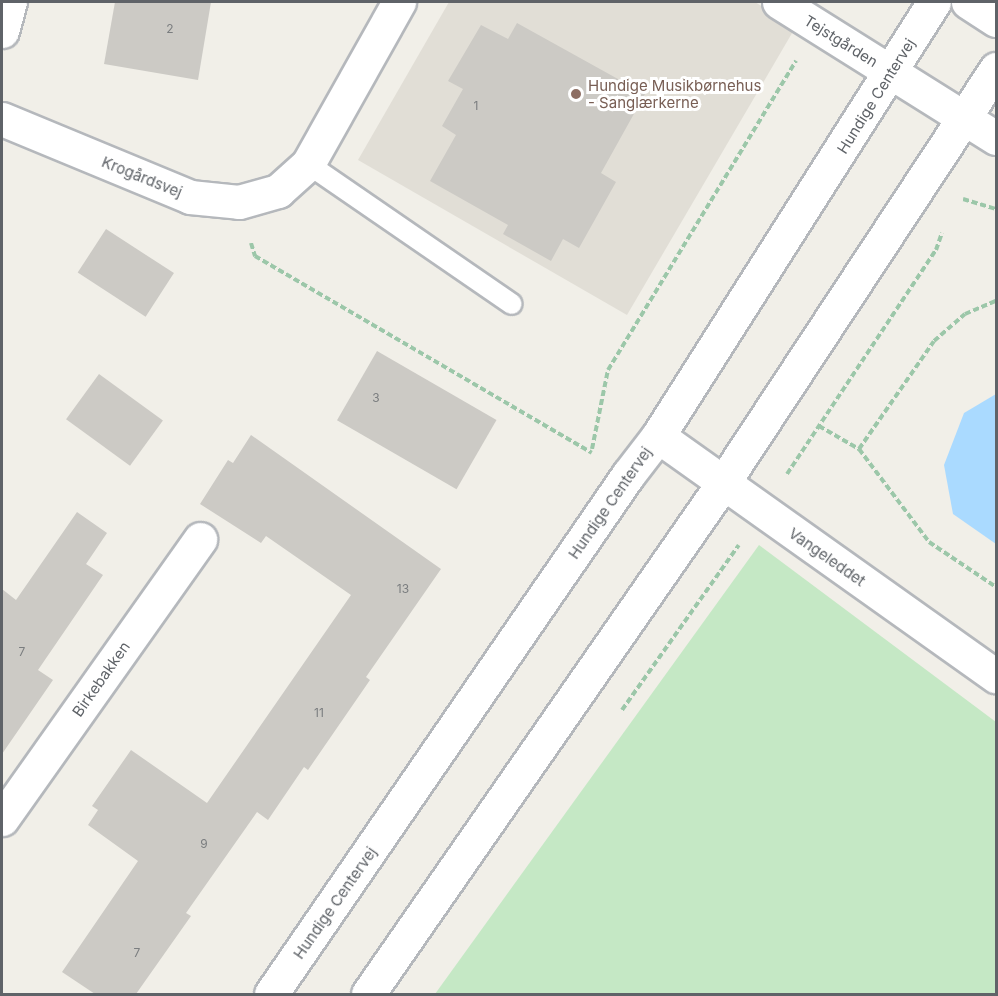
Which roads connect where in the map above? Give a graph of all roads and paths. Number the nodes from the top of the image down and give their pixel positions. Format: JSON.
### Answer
{"nodes":[{"id":1,"x":10,"y":2,"type":"edge"},
{"id":2,"x":399,"y":2,"type":"edge"},
{"id":3,"x":779,"y":2,"type":"edge"},
{"id":4,"x":934,"y":2,"type":"edge"},
{"id":5,"x":968,"y":2,"type":"edge"},
{"id":6,"x":996,"y":20,"type":"edge"},
{"id":7,"x":817,"y":27,"type":"junction"},
{"id":8,"x":2,"y":31,"type":"edge"},
{"id":9,"x":996,"y":69,"type":"edge"},
{"id":10,"x":892,"y":72,"type":"junction"},
{"id":11,"x":2,"y":119,"type":"edge"},
{"id":12,"x":963,"y":121,"type":"junction"},
{"id":13,"x":996,"y":138,"type":"edge"},
{"id":14,"x":308,"y":164,"type":"junction"},
{"id":15,"x":239,"y":202,"type":"junction"},
{"id":16,"x":996,"y":301,"type":"edge"},
{"id":17,"x":512,"y":303,"type":"dead end"},
{"id":18,"x":819,"y":426,"type":"dead end"},
{"id":19,"x":658,"y":436,"type":"junction"},
{"id":20,"x":859,"y":449,"type":"junction"},
{"id":21,"x":591,"y":452,"type":"junction"},
{"id":22,"x":588,"y":463,"type":"dead end"},
{"id":23,"x":628,"y":475,"type":"junction"},
{"id":24,"x":723,"y":483,"type":"junction"},
{"id":25,"x":200,"y":539,"type":"dead end"},
{"id":26,"x":996,"y":587,"type":"edge"},
{"id":27,"x":996,"y":676,"type":"edge"},
{"id":28,"x":2,"y":819,"type":"edge"},
{"id":29,"x":271,"y":994,"type":"edge"},
{"id":30,"x":368,"y":994,"type":"edge"}],
"edges":[{"from":1,"to":8,"type":"street"},
{"from":2,"to":14,"type":"street","name":"Krogårdsvej"},
{"from":3,"to":7,"type":"street","name":"Tejstgården"},
{"from":4,"to":10,"type":"street","name":"Hundige Centervej"},
{"from":5,"to":6,"type":"street"},
{"from":7,"to":10,"type":"street","name":"Tejstgården"},
{"from":7,"to":21,"type":"path"},
{"from":9,"to":12,"type":"street"},
{"from":10,"to":12,"type":"street","name":"Tejstgården"},
{"from":10,"to":19,"type":"street","name":"Hundige Centervej"},
{"from":11,"to":15,"type":"street","name":"Krogårdsvej"},
{"from":12,"to":13,"type":"street","name":"Tejstgården"},
{"from":12,"to":24,"type":"street"},
{"from":14,"to":15,"type":"street","name":"Krogårdsvej"},
{"from":14,"to":17,"type":"lane"},
{"from":15,"to":21,"type":"path"},
{"from":16,"to":20,"type":"path"},
{"from":18,"to":20,"type":"path"},
{"from":19,"to":23,"type":"street","name":"Hundige Centervej"},
{"from":19,"to":24,"type":"street","name":"Vangeleddet"},
{"from":20,"to":26,"type":"path"},
{"from":21,"to":22,"type":"path"},
{"from":21,"to":23,"type":"path"},
{"from":23,"to":29,"type":"street","name":"Hundige Centervej"},
{"from":24,"to":27,"type":"street","name":"Vangeleddet"},
{"from":24,"to":30,"type":"street"},
{"from":25,"to":28,"type":"street","name":"Birkebakken"}]}
